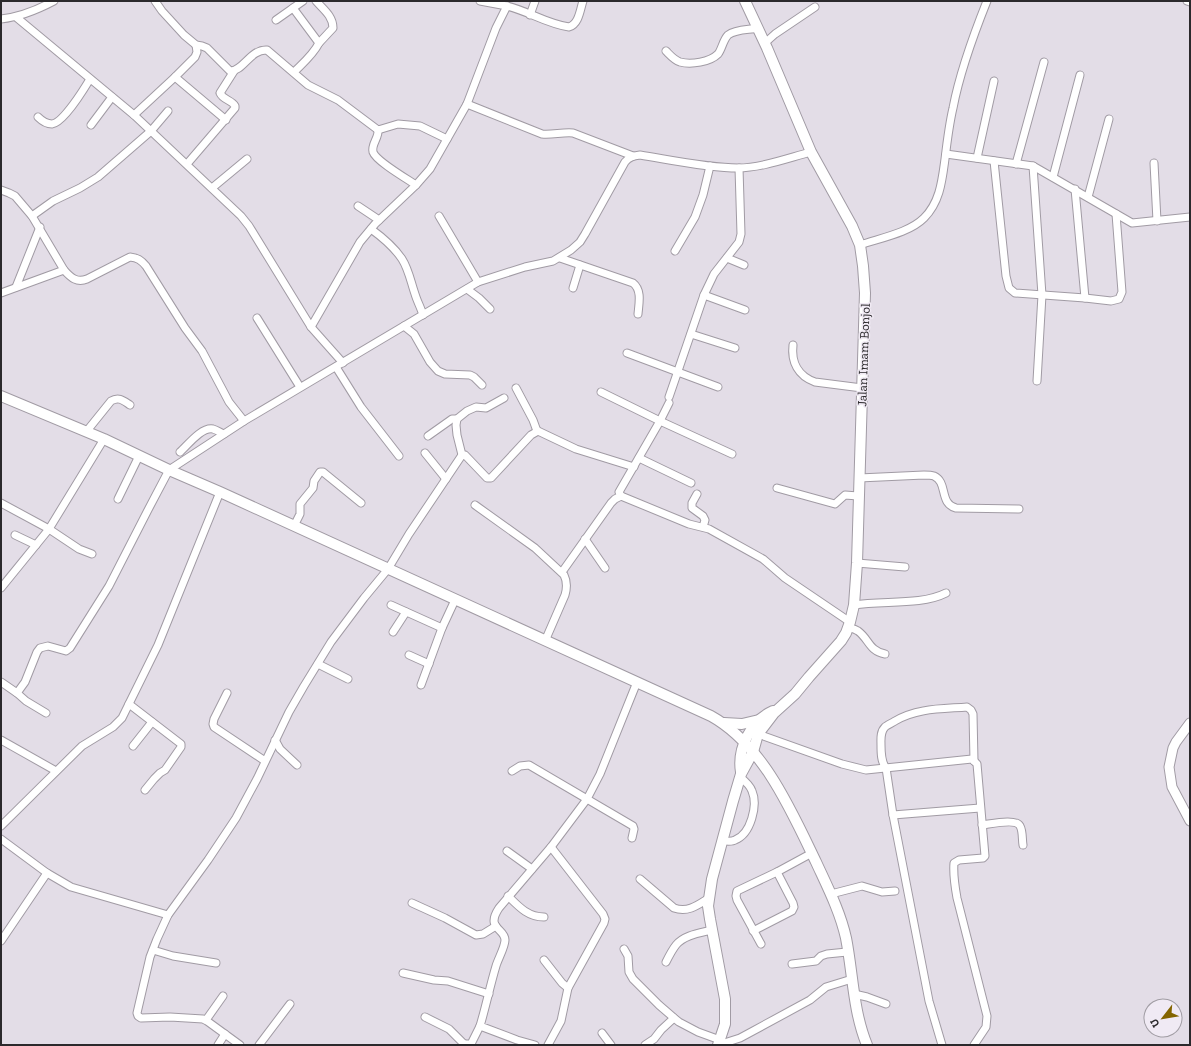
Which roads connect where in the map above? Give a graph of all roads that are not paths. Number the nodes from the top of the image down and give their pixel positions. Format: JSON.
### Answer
{"nodes":[{"id":1,"x":54,"y":1,"type":"edge"},
{"id":2,"x":155,"y":1,"type":"edge"},
{"id":3,"x":304,"y":1,"type":"edge"},
{"id":4,"x":316,"y":1,"type":"edge"},
{"id":5,"x":480,"y":1,"type":"edge"},
{"id":6,"x":535,"y":1,"type":"edge"},
{"id":7,"x":583,"y":1,"type":"edge"},
{"id":8,"x":745,"y":1,"type":"edge"},
{"id":9,"x":987,"y":1,"type":"edge"},
{"id":10,"x":507,"y":6,"type":"junction"},
{"id":11,"x":815,"y":6,"type":"dead end"},
{"id":12,"x":293,"y":8,"type":"junction"},
{"id":13,"x":530,"y":15,"type":"junction"},
{"id":14,"x":16,"y":17,"type":"junction"},
{"id":15,"x":1,"y":19,"type":"edge"},
{"id":16,"x":276,"y":20,"type":"dead end"},
{"id":17,"x":758,"y":28,"type":"junction"},
{"id":18,"x":319,"y":43,"type":"junction"},
{"id":19,"x":765,"y":43,"type":"junction"},
{"id":20,"x":196,"y":45,"type":"junction"},
{"id":21,"x":666,"y":51,"type":"dead end"},
{"id":22,"x":1044,"y":62,"type":"dead end"},
{"id":23,"x":234,"y":71,"type":"junction"},
{"id":24,"x":294,"y":72,"type":"junction"},
{"id":25,"x":1080,"y":75,"type":"dead end"},
{"id":26,"x":175,"y":77,"type":"junction"},
{"id":27,"x":90,"y":79,"type":"junction"},
{"id":28,"x":994,"y":81,"type":"dead end"},
{"id":29,"x":112,"y":97,"type":"junction"},
{"id":30,"x":467,"y":104,"type":"junction"},
{"id":31,"x":168,"y":110,"type":"dead end"},
{"id":32,"x":134,"y":115,"type":"junction"},
{"id":33,"x":38,"y":117,"type":"dead end"},
{"id":34,"x":1109,"y":119,"type":"dead end"},
{"id":35,"x":226,"y":120,"type":"junction"},
{"id":36,"x":91,"y":125,"type":"dead end"},
{"id":37,"x":378,"y":130,"type":"junction"},
{"id":38,"x":151,"y":131,"type":"junction"},
{"id":39,"x":447,"y":139,"type":"junction"},
{"id":40,"x":811,"y":152,"type":"junction"},
{"id":41,"x":946,"y":154,"type":"junction"},
{"id":42,"x":633,"y":156,"type":"junction"},
{"id":43,"x":247,"y":158,"type":"dead end"},
{"id":44,"x":977,"y":158,"type":"junction"},
{"id":45,"x":994,"y":161,"type":"junction"},
{"id":46,"x":187,"y":164,"type":"junction"},
{"id":47,"x":1016,"y":164,"type":"junction"},
{"id":48,"x":1154,"y":164,"type":"dead end"},
{"id":49,"x":710,"y":166,"type":"junction"},
{"id":50,"x":1034,"y":166,"type":"junction"},
{"id":51,"x":739,"y":168,"type":"junction"},
{"id":52,"x":1053,"y":177,"type":"junction"},
{"id":53,"x":416,"y":185,"type":"junction"},
{"id":54,"x":212,"y":188,"type":"junction"},
{"id":55,"x":1074,"y":189,"type":"junction"},
{"id":56,"x":1,"y":190,"type":"edge"},
{"id":57,"x":1088,"y":197,"type":"junction"},
{"id":58,"x":358,"y":206,"type":"dead end"},
{"id":59,"x":1116,"y":214,"type":"junction"},
{"id":60,"x":32,"y":216,"type":"junction"},
{"id":61,"x":439,"y":216,"type":"dead end"},
{"id":62,"x":1190,"y":217,"type":"edge"},
{"id":63,"x":379,"y":220,"type":"junction"},
{"id":64,"x":1157,"y":221,"type":"junction"},
{"id":65,"x":40,"y":227,"type":"junction"},
{"id":66,"x":370,"y":229,"type":"junction"},
{"id":67,"x":860,"y":245,"type":"junction"},
{"id":68,"x":675,"y":251,"type":"dead end"},
{"id":69,"x":560,"y":258,"type":"junction"},
{"id":70,"x":727,"y":258,"type":"junction"},
{"id":71,"x":580,"y":265,"type":"junction"},
{"id":72,"x":744,"y":265,"type":"dead end"},
{"id":73,"x":64,"y":270,"type":"junction"},
{"id":74,"x":478,"y":282,"type":"junction"},
{"id":75,"x":16,"y":287,"type":"junction"},
{"id":76,"x":574,"y":288,"type":"dead end"},
{"id":77,"x":467,"y":289,"type":"junction"},
{"id":78,"x":1,"y":293,"type":"edge"},
{"id":79,"x":704,"y":295,"type":"junction"},
{"id":80,"x":1042,"y":295,"type":"junction"},
{"id":81,"x":1085,"y":298,"type":"junction"},
{"id":82,"x":490,"y":309,"type":"dead end"},
{"id":83,"x":745,"y":310,"type":"dead end"},
{"id":84,"x":423,"y":314,"type":"junction"},
{"id":85,"x":638,"y":314,"type":"dead end"},
{"id":86,"x":257,"y":318,"type":"dead end"},
{"id":87,"x":404,"y":326,"type":"junction"},
{"id":88,"x":311,"y":327,"type":"junction"},
{"id":89,"x":691,"y":334,"type":"junction"},
{"id":90,"x":793,"y":345,"type":"dead end"},
{"id":91,"x":735,"y":348,"type":"dead end"},
{"id":92,"x":627,"y":353,"type":"dead end"},
{"id":93,"x":339,"y":365,"type":"junction"},
{"id":94,"x":678,"y":371,"type":"junction"},
{"id":95,"x":1037,"y":381,"type":"dead end"},
{"id":96,"x":482,"y":385,"type":"dead end"},
{"id":97,"x":300,"y":387,"type":"junction"},
{"id":98,"x":718,"y":387,"type":"dead end"},
{"id":99,"x":516,"y":388,"type":"dead end"},
{"id":100,"x":862,"y":388,"type":"junction"},
{"id":101,"x":601,"y":392,"type":"dead end"},
{"id":102,"x":1,"y":396,"type":"edge"},
{"id":103,"x":504,"y":398,"type":"dead end"},
{"id":104,"x":130,"y":405,"type":"dead end"},
{"id":105,"x":457,"y":419,"type":"junction"},
{"id":106,"x":244,"y":421,"type":"junction"},
{"id":107,"x":660,"y":421,"type":"junction"},
{"id":108,"x":537,"y":431,"type":"junction"},
{"id":109,"x":86,"y":432,"type":"junction"},
{"id":110,"x":224,"y":434,"type":"junction"},
{"id":111,"x":428,"y":436,"type":"dead end"},
{"id":112,"x":104,"y":439,"type":"junction"},
{"id":113,"x":180,"y":452,"type":"dead end"},
{"id":114,"x":424,"y":453,"type":"dead end"},
{"id":115,"x":732,"y":454,"type":"dead end"},
{"id":116,"x":139,"y":456,"type":"junction"},
{"id":117,"x":399,"y":456,"type":"dead end"},
{"id":118,"x":462,"y":456,"type":"junction"},
{"id":119,"x":639,"y":458,"type":"junction"},
{"id":120,"x":634,"y":466,"type":"junction"},
{"id":121,"x":169,"y":470,"type":"junction"},
{"id":122,"x":858,"y":478,"type":"junction"},
{"id":123,"x":446,"y":479,"type":"junction"},
{"id":124,"x":691,"y":482,"type":"dead end"},
{"id":125,"x":777,"y":488,"type":"dead end"},
{"id":126,"x":220,"y":492,"type":"junction"},
{"id":127,"x":697,"y":494,"type":"dead end"},
{"id":128,"x":621,"y":496,"type":"junction"},
{"id":129,"x":858,"y":496,"type":"junction"},
{"id":130,"x":118,"y":499,"type":"dead end"},
{"id":131,"x":1,"y":503,"type":"edge"},
{"id":132,"x":361,"y":503,"type":"dead end"},
{"id":133,"x":475,"y":506,"type":"dead end"},
{"id":134,"x":1019,"y":509,"type":"dead end"},
{"id":135,"x":294,"y":526,"type":"junction"},
{"id":136,"x":703,"y":527,"type":"junction"},
{"id":137,"x":49,"y":529,"type":"junction"},
{"id":138,"x":15,"y":535,"type":"dead end"},
{"id":139,"x":585,"y":539,"type":"junction"},
{"id":140,"x":36,"y":544,"type":"junction"},
{"id":141,"x":92,"y":554,"type":"dead end"},
{"id":142,"x":857,"y":563,"type":"junction"},
{"id":143,"x":905,"y":567,"type":"dead end"},
{"id":144,"x":605,"y":568,"type":"dead end"},
{"id":145,"x":388,"y":569,"type":"junction"},
{"id":146,"x":562,"y":572,"type":"junction"},
{"id":147,"x":1,"y":588,"type":"edge"},
{"id":148,"x":946,"y":593,"type":"dead end"},
{"id":149,"x":455,"y":600,"type":"junction"},
{"id":150,"x":391,"y":605,"type":"dead end"},
{"id":151,"x":854,"y":605,"type":"junction"},
{"id":152,"x":406,"y":612,"type":"junction"},
{"id":153,"x":849,"y":624,"type":"junction"},
{"id":154,"x":442,"y":628,"type":"junction"},
{"id":155,"x":393,"y":632,"type":"dead end"},
{"id":156,"x":545,"y":641,"type":"junction"},
{"id":157,"x":885,"y":654,"type":"dead end"},
{"id":158,"x":409,"y":656,"type":"dead end"},
{"id":159,"x":318,"y":664,"type":"junction"},
{"id":160,"x":429,"y":664,"type":"junction"},
{"id":161,"x":348,"y":679,"type":"dead end"},
{"id":162,"x":1,"y":682,"type":"edge"},
{"id":163,"x":637,"y":682,"type":"junction"},
{"id":164,"x":421,"y":685,"type":"dead end"},
{"id":165,"x":17,"y":693,"type":"junction"},
{"id":166,"x":227,"y":693,"type":"dead end"},
{"id":167,"x":129,"y":704,"type":"junction"},
{"id":168,"x":780,"y":708,"type":"junction"},
{"id":169,"x":46,"y":713,"type":"dead end"},
{"id":170,"x":759,"y":720,"type":"junction"},
{"id":171,"x":152,"y":722,"type":"junction"},
{"id":172,"x":1190,"y":723,"type":"edge"},
{"id":173,"x":724,"y":724,"type":"junction"},
{"id":174,"x":758,"y":734,"type":"junction"},
{"id":175,"x":1,"y":740,"type":"edge"},
{"id":176,"x":275,"y":740,"type":"junction"},
{"id":177,"x":744,"y":742,"type":"junction"},
{"id":178,"x":133,"y":746,"type":"dead end"},
{"id":179,"x":753,"y":752,"type":"junction"},
{"id":180,"x":265,"y":761,"type":"junction"},
{"id":181,"x":974,"y":761,"type":"junction"},
{"id":182,"x":297,"y":765,"type":"dead end"},
{"id":183,"x":886,"y":768,"type":"junction"},
{"id":184,"x":56,"y":771,"type":"junction"},
{"id":185,"x":512,"y":771,"type":"dead end"},
{"id":186,"x":741,"y":775,"type":"junction"},
{"id":187,"x":145,"y":790,"type":"dead end"},
{"id":188,"x":587,"y":799,"type":"junction"},
{"id":189,"x":980,"y":808,"type":"junction"},
{"id":190,"x":894,"y":815,"type":"junction"},
{"id":191,"x":1190,"y":821,"type":"edge"},
{"id":192,"x":982,"y":825,"type":"junction"},
{"id":193,"x":1,"y":826,"type":"edge"},
{"id":194,"x":632,"y":838,"type":"dead end"},
{"id":195,"x":1,"y":839,"type":"edge"},
{"id":196,"x":723,"y":841,"type":"junction"},
{"id":197,"x":1023,"y":845,"type":"dead end"},
{"id":198,"x":551,"y":847,"type":"junction"},
{"id":199,"x":507,"y":851,"type":"dead end"},
{"id":200,"x":812,"y":853,"type":"junction"},
{"id":201,"x":532,"y":870,"type":"junction"},
{"id":202,"x":777,"y":872,"type":"junction"},
{"id":203,"x":47,"y":874,"type":"junction"},
{"id":204,"x":640,"y":879,"type":"dead end"},
{"id":205,"x":895,"y":891,"type":"dead end"},
{"id":206,"x":831,"y":894,"type":"junction"},
{"id":207,"x":508,"y":896,"type":"junction"},
{"id":208,"x":709,"y":898,"type":"junction"},
{"id":209,"x":412,"y":903,"type":"dead end"},
{"id":210,"x":168,"y":915,"type":"junction"},
{"id":211,"x":544,"y":917,"type":"dead end"},
{"id":212,"x":496,"y":926,"type":"junction"},
{"id":213,"x":712,"y":930,"type":"junction"},
{"id":214,"x":753,"y":930,"type":"junction"},
{"id":215,"x":1,"y":941,"type":"edge"},
{"id":216,"x":761,"y":944,"type":"dead end"},
{"id":217,"x":624,"y":949,"type":"dead end"},
{"id":218,"x":152,"y":950,"type":"junction"},
{"id":219,"x":847,"y":952,"type":"junction"},
{"id":220,"x":544,"y":960,"type":"dead end"},
{"id":221,"x":666,"y":962,"type":"dead end"},
{"id":222,"x":216,"y":963,"type":"dead end"},
{"id":223,"x":792,"y":964,"type":"dead end"},
{"id":224,"x":403,"y":973,"type":"dead end"},
{"id":225,"x":852,"y":979,"type":"junction"},
{"id":226,"x":568,"y":988,"type":"junction"},
{"id":227,"x":489,"y":994,"type":"junction"},
{"id":228,"x":854,"y":994,"type":"junction"},
{"id":229,"x":222,"y":996,"type":"dead end"},
{"id":230,"x":290,"y":1004,"type":"dead end"},
{"id":231,"x":886,"y":1004,"type":"dead end"},
{"id":232,"x":425,"y":1017,"type":"dead end"},
{"id":233,"x":674,"y":1018,"type":"junction"},
{"id":234,"x":206,"y":1020,"type":"junction"},
{"id":235,"x":480,"y":1026,"type":"junction"},
{"id":236,"x":602,"y":1033,"type":"dead end"},
{"id":237,"x":225,"y":1034,"type":"junction"},
{"id":238,"x":656,"y":1042,"type":"edge"},
{"id":239,"x":719,"y":1043,"type":"edge"},
{"id":240,"x":466,"y":1044,"type":"edge"},
{"id":241,"x":218,"y":1045,"type":"edge"},
{"id":242,"x":240,"y":1045,"type":"edge"},
{"id":243,"x":259,"y":1045,"type":"edge"},
{"id":244,"x":535,"y":1045,"type":"edge"},
{"id":245,"x":548,"y":1045,"type":"edge"},
{"id":246,"x":611,"y":1045,"type":"edge"},
{"id":247,"x":645,"y":1045,"type":"edge"},
{"id":248,"x":867,"y":1045,"type":"edge"},
{"id":249,"x":942,"y":1045,"type":"edge"},
{"id":250,"x":974,"y":1045,"type":"edge"}],
"edges":[{"from":1,"to":14,"type":"street"},
{"from":2,"to":20,"type":"street"},
{"from":3,"to":12,"type":"street"},
{"from":4,"to":18,"type":"street"},
{"from":5,"to":10,"type":"street"},
{"from":6,"to":13,"type":"street"},
{"from":7,"to":13,"type":"street"},
{"from":8,"to":17,"type":"main road","name":"Jalan Imam Bonjol"},
{"from":9,"to":41,"type":"street"},
{"from":10,"to":13,"type":"street"},
{"from":10,"to":30,"type":"street"},
{"from":11,"to":19,"type":"street"},
{"from":12,"to":16,"type":"street"},
{"from":12,"to":18,"type":"street"},
{"from":14,"to":15,"type":"street"},
{"from":14,"to":27,"type":"street"},
{"from":17,"to":19,"type":"main road","name":"Jalan Imam Bonjol"},
{"from":17,"to":21,"type":"street"},
{"from":18,"to":24,"type":"street"},
{"from":19,"to":40,"type":"main road","name":"Jalan Imam Bonjol"},
{"from":20,"to":23,"type":"street"},
{"from":20,"to":26,"type":"street"},
{"from":22,"to":47,"type":"street"},
{"from":23,"to":24,"type":"street"},
{"from":23,"to":35,"type":"street"},
{"from":24,"to":37,"type":"street"},
{"from":25,"to":52,"type":"street"},
{"from":26,"to":32,"type":"street"},
{"from":26,"to":35,"type":"street"},
{"from":27,"to":29,"type":"street"},
{"from":27,"to":33,"type":"street"},
{"from":28,"to":44,"type":"street"},
{"from":29,"to":32,"type":"street"},
{"from":29,"to":36,"type":"street"},
{"from":30,"to":39,"type":"street"},
{"from":30,"to":42,"type":"street"},
{"from":31,"to":38,"type":"street"},
{"from":32,"to":38,"type":"street"},
{"from":34,"to":57,"type":"street"},
{"from":35,"to":46,"type":"street"},
{"from":37,"to":39,"type":"street"},
{"from":37,"to":53,"type":"street"},
{"from":38,"to":46,"type":"street"},
{"from":38,"to":60,"type":"street"},
{"from":39,"to":53,"type":"street"},
{"from":40,"to":51,"type":"street"},
{"from":40,"to":67,"type":"main road","name":"Jalan Imam Bonjol"},
{"from":41,"to":44,"type":"street"},
{"from":41,"to":67,"type":"street"},
{"from":42,"to":49,"type":"street"},
{"from":42,"to":69,"type":"street"},
{"from":43,"to":54,"type":"street"},
{"from":44,"to":45,"type":"street"},
{"from":45,"to":47,"type":"street"},
{"from":45,"to":80,"type":"street"},
{"from":46,"to":54,"type":"street"},
{"from":47,"to":50,"type":"street"},
{"from":48,"to":64,"type":"street"},
{"from":49,"to":51,"type":"street"},
{"from":49,"to":68,"type":"street"},
{"from":50,"to":52,"type":"street"},
{"from":50,"to":80,"type":"street"},
{"from":51,"to":70,"type":"street"},
{"from":52,"to":55,"type":"street"},
{"from":53,"to":63,"type":"street"},
{"from":54,"to":88,"type":"street"},
{"from":55,"to":57,"type":"street"},
{"from":55,"to":81,"type":"street"},
{"from":56,"to":60,"type":"street"},
{"from":57,"to":59,"type":"street"},
{"from":58,"to":63,"type":"street"},
{"from":59,"to":64,"type":"street"},
{"from":59,"to":81,"type":"street"},
{"from":60,"to":65,"type":"street"},
{"from":61,"to":74,"type":"street"},
{"from":62,"to":64,"type":"street"},
{"from":63,"to":66,"type":"street"},
{"from":65,"to":73,"type":"street"},
{"from":65,"to":75,"type":"street"},
{"from":66,"to":84,"type":"street"},
{"from":66,"to":88,"type":"street"},
{"from":67,"to":100,"type":"main road","name":"Jalan Imam Bonjol"},
{"from":69,"to":71,"type":"street"},
{"from":69,"to":74,"type":"street"},
{"from":70,"to":72,"type":"street"},
{"from":70,"to":79,"type":"street"},
{"from":71,"to":76,"type":"street"},
{"from":71,"to":85,"type":"street"},
{"from":73,"to":75,"type":"street"},
{"from":73,"to":106,"type":"street"},
{"from":74,"to":77,"type":"street"},
{"from":75,"to":78,"type":"street"},
{"from":77,"to":82,"type":"street"},
{"from":77,"to":84,"type":"street"},
{"from":79,"to":83,"type":"street"},
{"from":79,"to":89,"type":"street"},
{"from":80,"to":81,"type":"street"},
{"from":80,"to":95,"type":"street"},
{"from":84,"to":87,"type":"street"},
{"from":86,"to":97,"type":"street"},
{"from":87,"to":93,"type":"street"},
{"from":87,"to":96,"type":"street"},
{"from":88,"to":93,"type":"street"},
{"from":89,"to":91,"type":"street"},
{"from":89,"to":94,"type":"street"},
{"from":90,"to":100,"type":"street"},
{"from":92,"to":94,"type":"street"},
{"from":93,"to":97,"type":"street"},
{"from":93,"to":117,"type":"street"},
{"from":94,"to":98,"type":"street"},
{"from":94,"to":107,"type":"street"},
{"from":97,"to":106,"type":"street"},
{"from":99,"to":108,"type":"street"},
{"from":100,"to":122,"type":"main road","name":"Jalan Imam Bonjol"},
{"from":101,"to":107,"type":"street"},
{"from":102,"to":109,"type":"main road"},
{"from":103,"to":105,"type":"street"},
{"from":104,"to":109,"type":"street"},
{"from":105,"to":111,"type":"street"},
{"from":105,"to":118,"type":"street"},
{"from":106,"to":110,"type":"street"},
{"from":107,"to":115,"type":"street"},
{"from":107,"to":119,"type":"street"},
{"from":108,"to":118,"type":"street"},
{"from":108,"to":120,"type":"street"},
{"from":109,"to":112,"type":"main road"},
{"from":110,"to":113,"type":"street"},
{"from":110,"to":121,"type":"street"},
{"from":112,"to":116,"type":"main road"},
{"from":112,"to":137,"type":"street"},
{"from":114,"to":123,"type":"street"},
{"from":116,"to":121,"type":"main road"},
{"from":116,"to":130,"type":"street"},
{"from":118,"to":123,"type":"street"},
{"from":119,"to":120,"type":"street"},
{"from":119,"to":124,"type":"street"},
{"from":120,"to":128,"type":"street"},
{"from":121,"to":126,"type":"main road"},
{"from":121,"to":165,"type":"street"},
{"from":122,"to":129,"type":"main road","name":"Jalan Imam Bonjol"},
{"from":122,"to":134,"type":"street"},
{"from":123,"to":145,"type":"street"},
{"from":125,"to":129,"type":"street"},
{"from":126,"to":135,"type":"main road"},
{"from":126,"to":167,"type":"street"},
{"from":127,"to":136,"type":"street"},
{"from":128,"to":136,"type":"street"},
{"from":128,"to":139,"type":"street"},
{"from":129,"to":142,"type":"main road","name":"Jalan Imam Bonjol"},
{"from":131,"to":137,"type":"street"},
{"from":132,"to":135,"type":"street"},
{"from":133,"to":146,"type":"street"},
{"from":135,"to":145,"type":"main road"},
{"from":136,"to":153,"type":"street"},
{"from":137,"to":140,"type":"street"},
{"from":137,"to":141,"type":"street"},
{"from":138,"to":140,"type":"street"},
{"from":139,"to":144,"type":"street"},
{"from":139,"to":146,"type":"street"},
{"from":140,"to":147,"type":"street"},
{"from":142,"to":143,"type":"street"},
{"from":142,"to":151,"type":"main road","name":"Jalan Imam Bonjol"},
{"from":145,"to":149,"type":"main road"},
{"from":145,"to":159,"type":"street"},
{"from":146,"to":156,"type":"street"},
{"from":148,"to":151,"type":"street"},
{"from":149,"to":154,"type":"street"},
{"from":149,"to":156,"type":"main road"},
{"from":150,"to":152,"type":"street"},
{"from":151,"to":153,"type":"main road","name":"Jalan Imam Bonjol"},
{"from":152,"to":154,"type":"street"},
{"from":152,"to":155,"type":"street"},
{"from":153,"to":157,"type":"street"},
{"from":153,"to":168,"type":"main road","name":"Jalan Imam Bonjol"},
{"from":154,"to":160,"type":"street"},
{"from":156,"to":163,"type":"main road"},
{"from":158,"to":160,"type":"street"},
{"from":159,"to":161,"type":"street"},
{"from":159,"to":176,"type":"street"},
{"from":160,"to":164,"type":"street"},
{"from":162,"to":165,"type":"street"},
{"from":163,"to":173,"type":"main road"},
{"from":163,"to":188,"type":"street"},
{"from":165,"to":169,"type":"street"},
{"from":166,"to":180,"type":"street"},
{"from":167,"to":171,"type":"street"},
{"from":167,"to":184,"type":"street"},
{"from":168,"to":170,"type":"main road","name":"Jalan Imam Bonjol"},
{"from":168,"to":174,"type":"main road","name":"Jalan Imam Bonjol"},
{"from":170,"to":173,"type":"main road"},
{"from":170,"to":177,"type":"main road","name":"Jalan Imam Bonjol"},
{"from":171,"to":178,"type":"street"},
{"from":171,"to":187,"type":"street"},
{"from":172,"to":191,"type":"street"},
{"from":173,"to":177,"type":"main road"},
{"from":174,"to":179,"type":"main road","name":"Jalan Imam Bonjol"},
{"from":174,"to":183,"type":"street"},
{"from":175,"to":184,"type":"street"},
{"from":176,"to":180,"type":"street"},
{"from":176,"to":182,"type":"street"},
{"from":177,"to":179,"type":"main road"},
{"from":177,"to":186,"type":"main road"},
{"from":179,"to":186,"type":"main road","name":"Jalan Imam Bonjol"},
{"from":179,"to":200,"type":"main road"},
{"from":180,"to":210,"type":"street"},
{"from":181,"to":183,"type":"street"},
{"from":181,"to":183,"type":"street"},
{"from":181,"to":189,"type":"street"},
{"from":183,"to":190,"type":"street"},
{"from":184,"to":193,"type":"street"},
{"from":185,"to":188,"type":"street"},
{"from":186,"to":196,"type":"main road"},
{"from":186,"to":196,"type":"street"},
{"from":188,"to":194,"type":"street"},
{"from":188,"to":198,"type":"street"},
{"from":189,"to":190,"type":"street"},
{"from":189,"to":192,"type":"street"},
{"from":190,"to":249,"type":"street"},
{"from":192,"to":197,"type":"street"},
{"from":192,"to":250,"type":"street"},
{"from":195,"to":203,"type":"street"},
{"from":196,"to":208,"type":"main road"},
{"from":198,"to":201,"type":"street"},
{"from":198,"to":226,"type":"street"},
{"from":199,"to":201,"type":"street"},
{"from":200,"to":202,"type":"street"},
{"from":200,"to":206,"type":"main road"},
{"from":201,"to":207,"type":"street"},
{"from":202,"to":214,"type":"street"},
{"from":202,"to":214,"type":"street"},
{"from":203,"to":210,"type":"street"},
{"from":203,"to":215,"type":"street"},
{"from":204,"to":208,"type":"street"},
{"from":205,"to":206,"type":"street"},
{"from":206,"to":219,"type":"main road"},
{"from":207,"to":211,"type":"street"},
{"from":207,"to":212,"type":"street"},
{"from":208,"to":213,"type":"main road"},
{"from":209,"to":212,"type":"street"},
{"from":210,"to":218,"type":"street"},
{"from":212,"to":227,"type":"street"},
{"from":213,"to":221,"type":"street"},
{"from":213,"to":239,"type":"main road"},
{"from":214,"to":216,"type":"street"},
{"from":217,"to":233,"type":"street"},
{"from":218,"to":222,"type":"street"},
{"from":218,"to":234,"type":"street"},
{"from":219,"to":223,"type":"street"},
{"from":219,"to":225,"type":"main road"},
{"from":220,"to":226,"type":"street"},
{"from":224,"to":227,"type":"street"},
{"from":225,"to":228,"type":"main road"},
{"from":225,"to":239,"type":"street"},
{"from":226,"to":245,"type":"street"},
{"from":227,"to":235,"type":"street"},
{"from":228,"to":231,"type":"street"},
{"from":228,"to":248,"type":"main road"},
{"from":229,"to":234,"type":"street"},
{"from":230,"to":243,"type":"street"},
{"from":232,"to":240,"type":"street"},
{"from":233,"to":238,"type":"street"},
{"from":233,"to":239,"type":"street"},
{"from":234,"to":237,"type":"street"},
{"from":235,"to":240,"type":"street"},
{"from":235,"to":244,"type":"street"},
{"from":236,"to":246,"type":"street"},
{"from":237,"to":241,"type":"street"},
{"from":237,"to":242,"type":"street"},
{"from":238,"to":247,"type":"street"}]}
